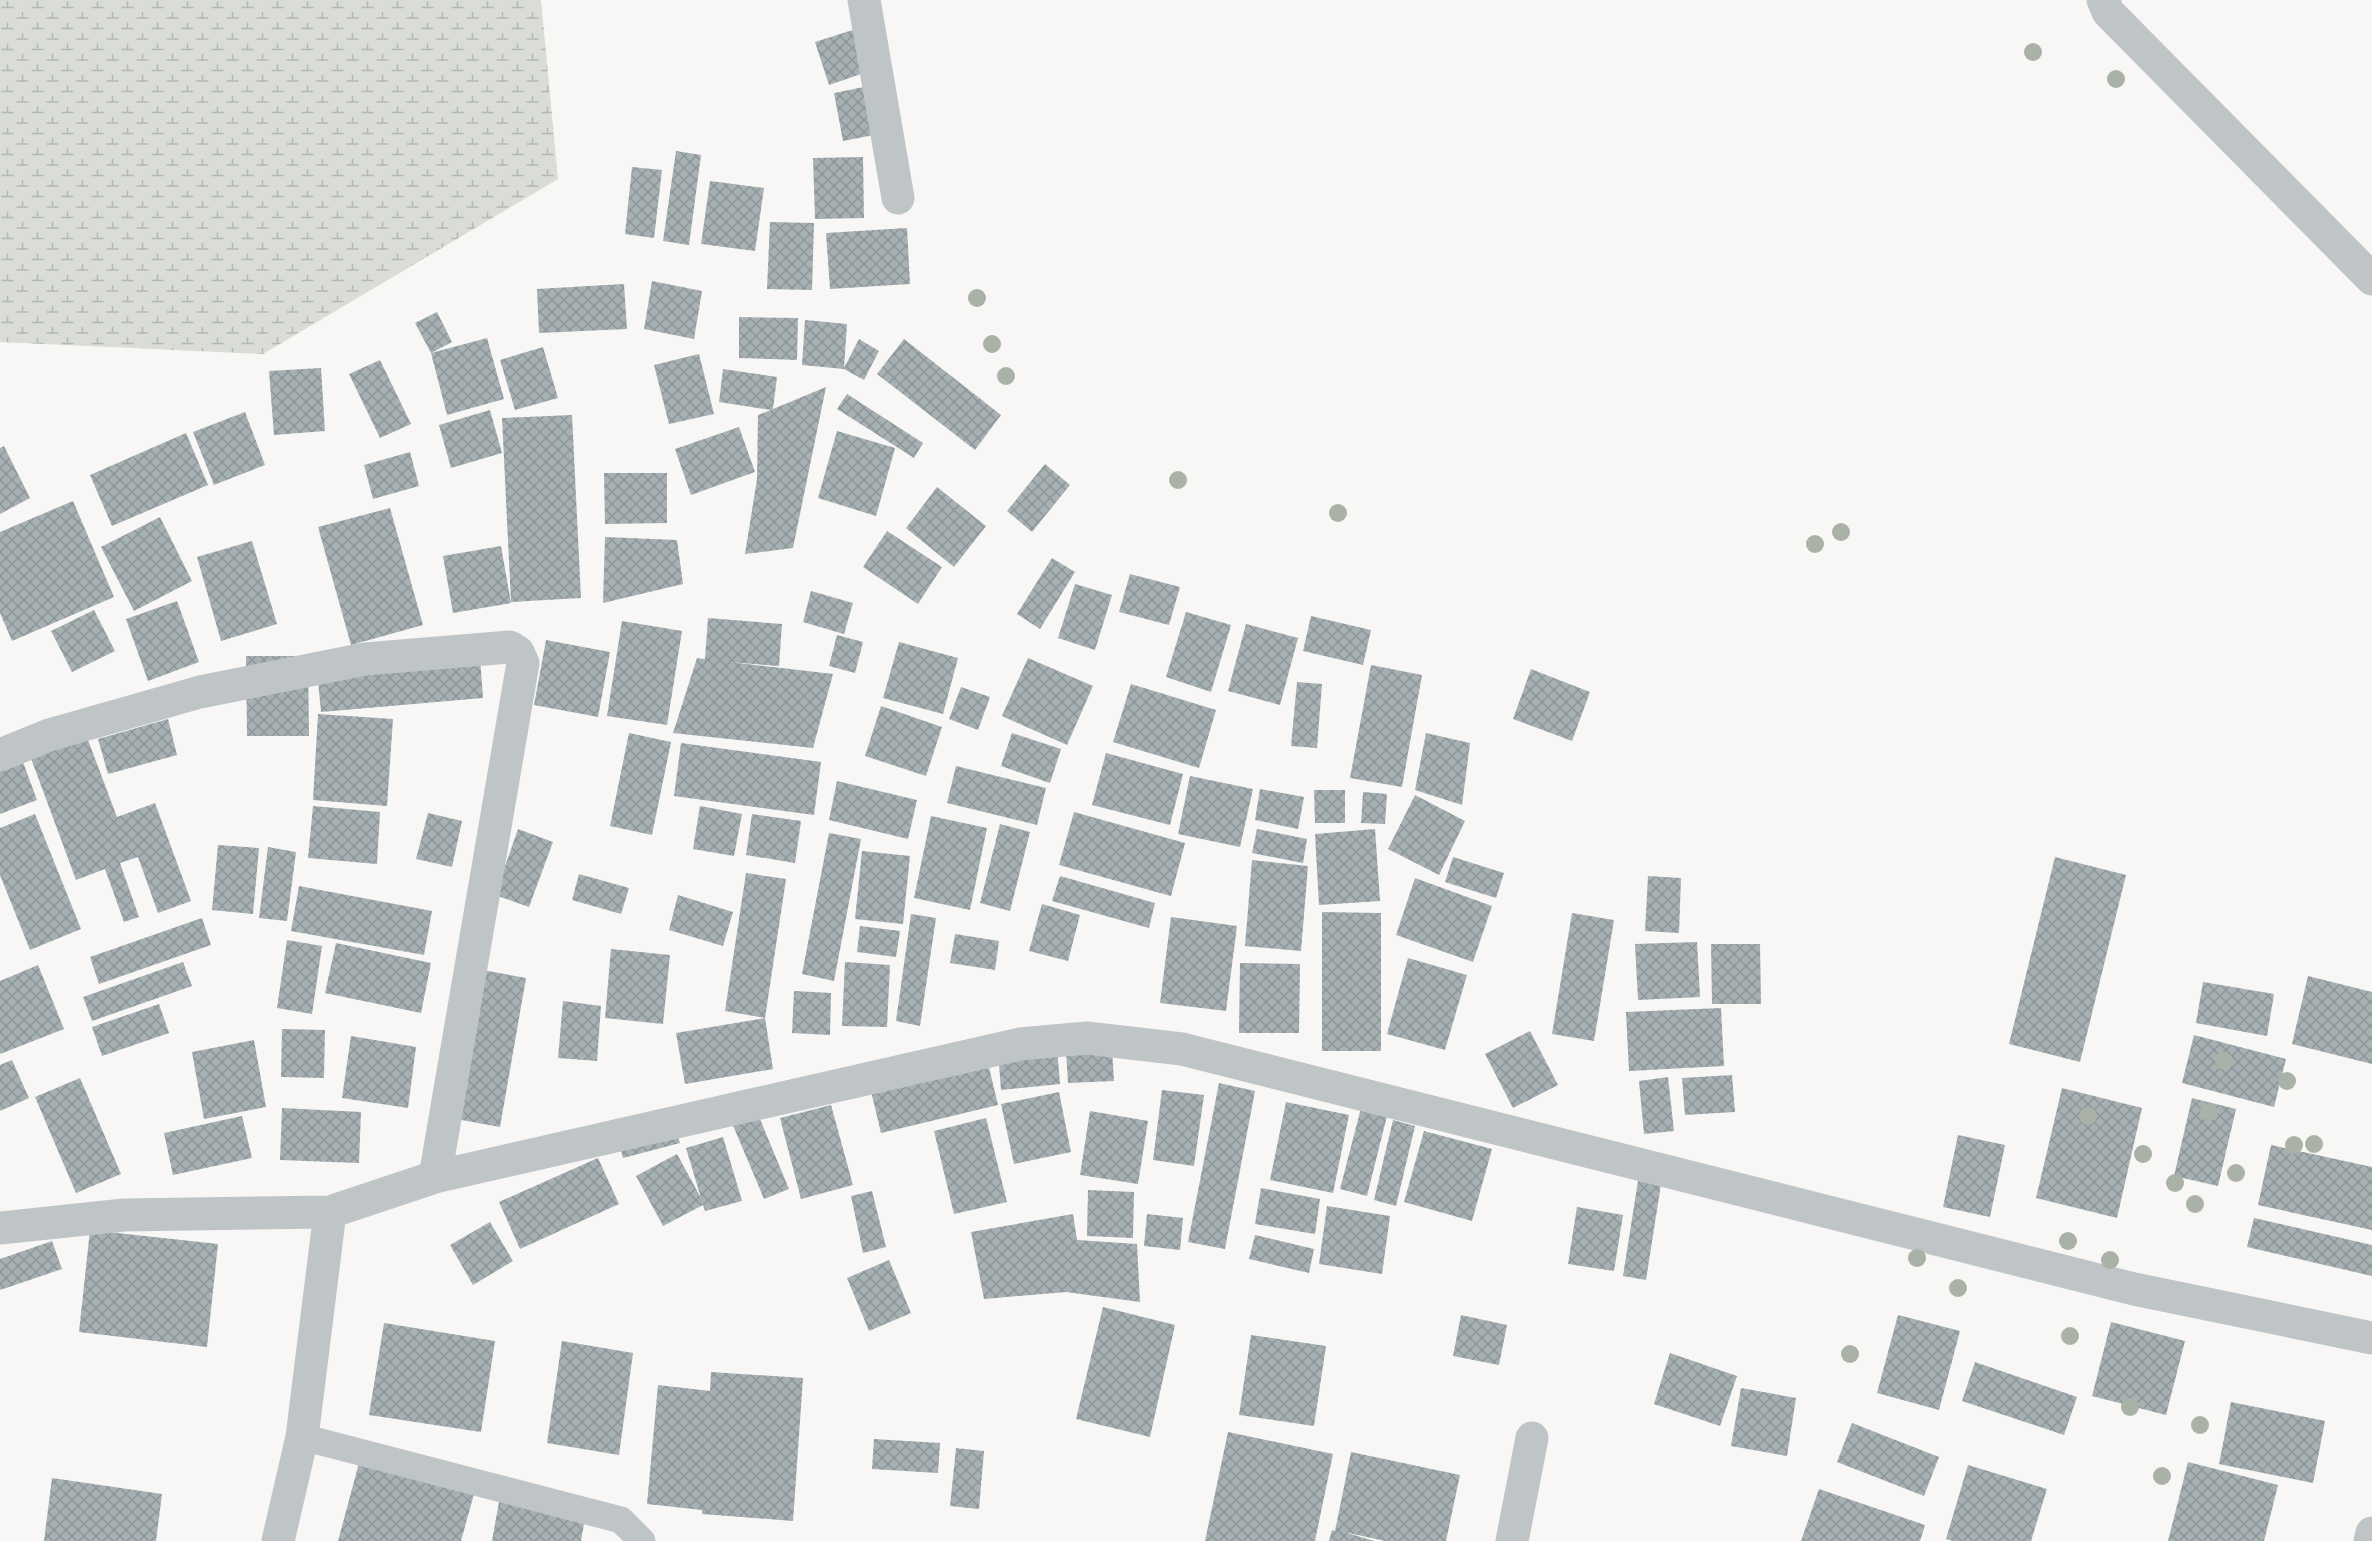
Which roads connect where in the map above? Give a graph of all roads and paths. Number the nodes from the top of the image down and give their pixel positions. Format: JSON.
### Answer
{"nodes":[{"id":1,"x":864,"y":0,"type":"edge"},
{"id":2,"x":2103,"y":0,"type":"edge"},
{"id":3,"x":898,"y":198,"type":"dead end"},
{"id":4,"x":2372,"y":279,"type":"edge"},
{"id":5,"x":0,"y":754,"type":"edge"},
{"id":6,"x":435,"y":1177,"type":"junction"},
{"id":7,"x":330,"y":1212,"type":"junction"},
{"id":8,"x":0,"y":1228,"type":"edge"},
{"id":9,"x":2372,"y":1338,"type":"edge"},
{"id":10,"x":302,"y":1437,"type":"junction"},
{"id":11,"x":1532,"y":1438,"type":"dead end"},
{"id":12,"x":2372,"y":1533,"type":"edge"},
{"id":13,"x":278,"y":1541,"type":"edge"},
{"id":14,"x":642,"y":1541,"type":"edge"},
{"id":15,"x":1512,"y":1541,"type":"edge"},
{"id":16,"x":2370,"y":1541,"type":"edge"}],
"edges":[{"from":1,"to":3,"type":"street"},
{"from":2,"to":4,"type":"street"},
{"from":5,"to":6,"type":"street"},
{"from":6,"to":7,"type":"street"},
{"from":6,"to":9,"type":"street"},
{"from":7,"to":8,"type":"street"},
{"from":7,"to":10,"type":"street"},
{"from":10,"to":13,"type":"street"},
{"from":10,"to":14,"type":"lane"},
{"from":11,"to":15,"type":"street"},
{"from":12,"to":16,"type":"street"}]}
